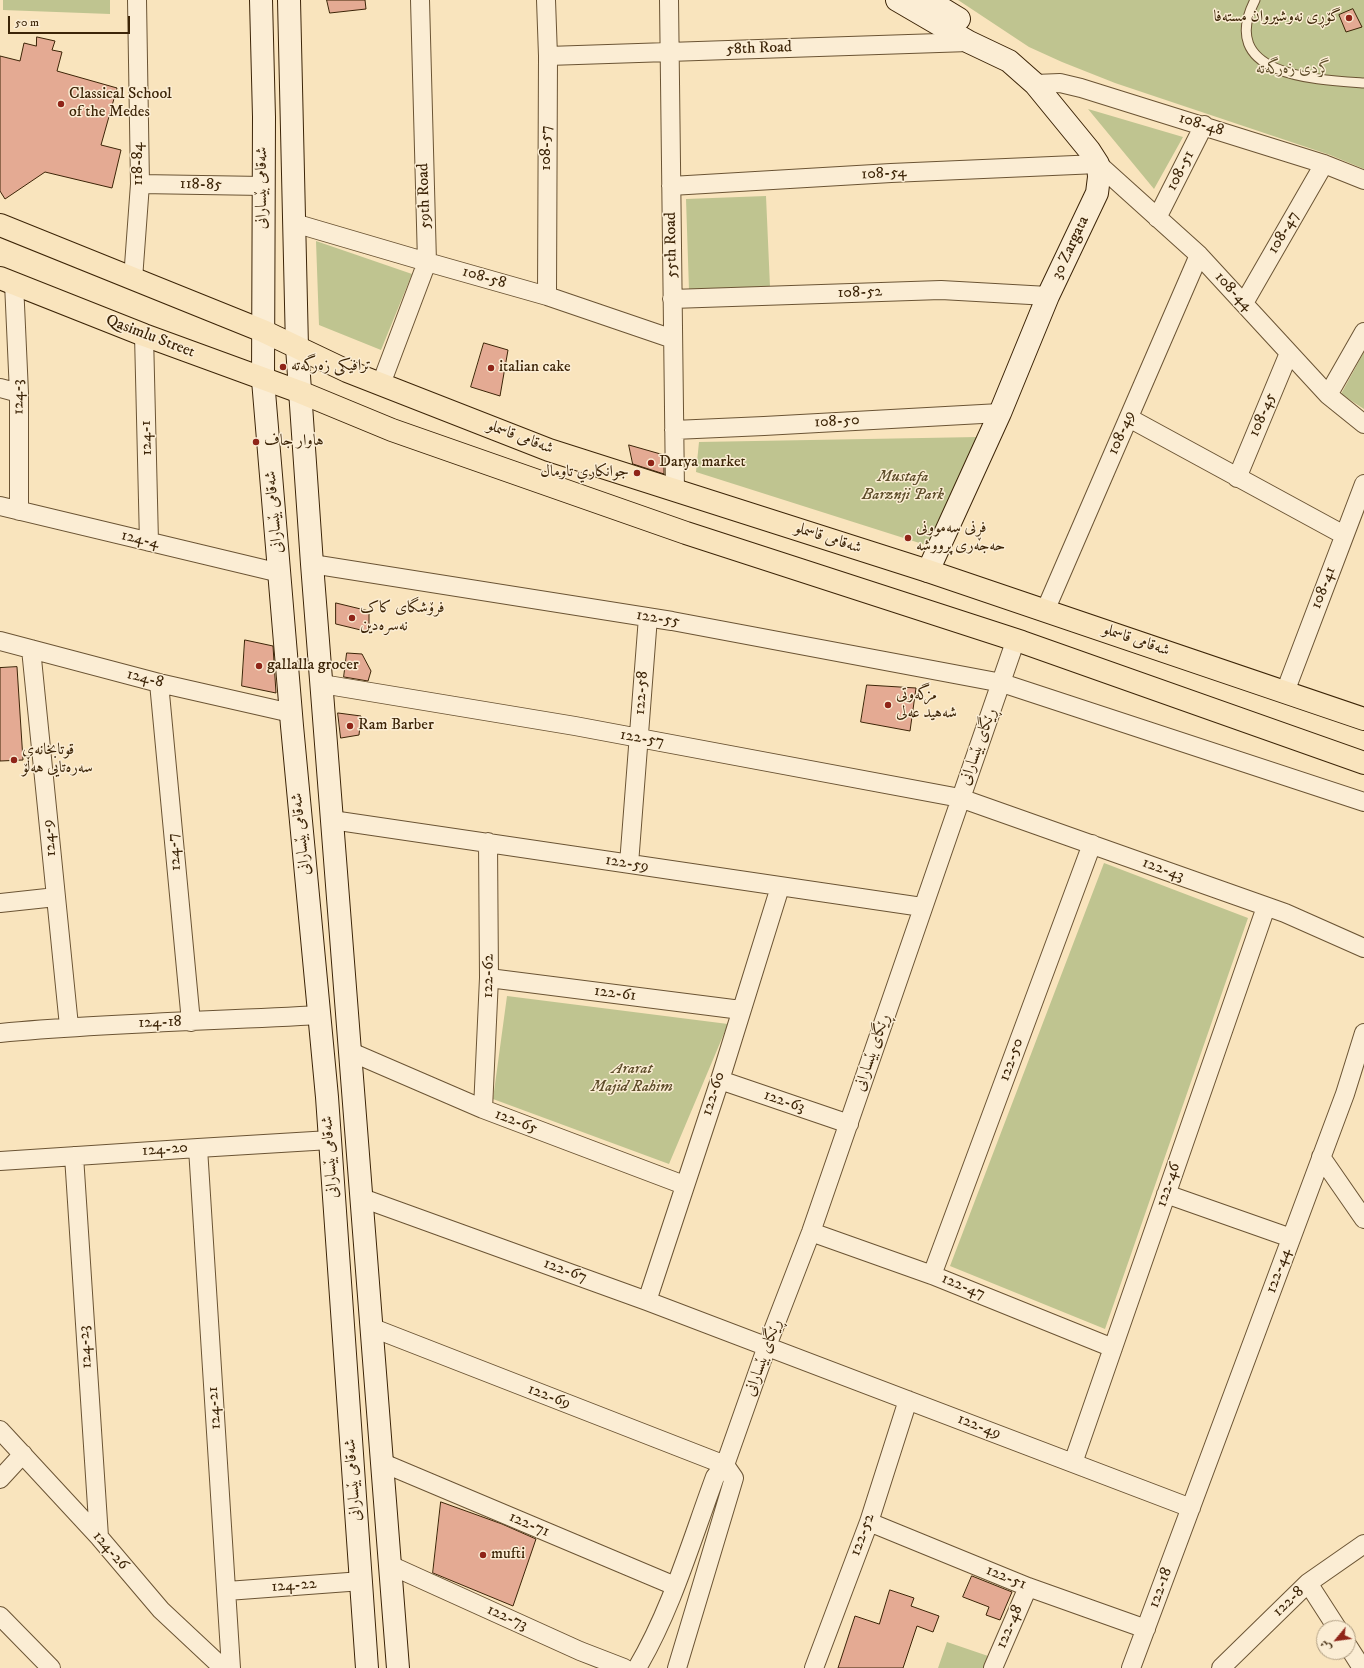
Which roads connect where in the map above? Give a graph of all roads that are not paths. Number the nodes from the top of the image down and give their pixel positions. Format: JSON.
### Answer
{"nodes":[{"id":1,"x":137,"y":0,"type":"edge"},
{"id":2,"x":261,"y":0,"type":"edge"},
{"id":3,"x":288,"y":0,"type":"edge"},
{"id":4,"x":420,"y":0,"type":"edge"},
{"id":5,"x":546,"y":0,"type":"edge"},
{"id":6,"x":668,"y":0,"type":"edge"},
{"id":7,"x":897,"y":0,"type":"edge"},
{"id":8,"x":928,"y":0,"type":"edge"},
{"id":9,"x":1255,"y":0,"type":"edge"},
{"id":10,"x":969,"y":42,"type":"junction"},
{"id":11,"x":669,"y":52,"type":"junction"},
{"id":12,"x":548,"y":56,"type":"junction"},
{"id":13,"x":1009,"y":61,"type":"junction"},
{"id":14,"x":1364,"y":83,"type":"edge"},
{"id":15,"x":1035,"y":84,"type":"junction"},
{"id":16,"x":291,"y":116,"type":"junction"},
{"id":17,"x":264,"y":117,"type":"junction"},
{"id":18,"x":1204,"y":125,"type":"junction"},
{"id":19,"x":1098,"y":164,"type":"junction"},
{"id":20,"x":1324,"y":164,"type":"junction"},
{"id":21,"x":1364,"y":180,"type":"edge"},
{"id":22,"x":140,"y":184,"type":"junction"},
{"id":23,"x":263,"y":186,"type":"junction"},
{"id":24,"x":671,"y":186,"type":"junction"},
{"id":25,"x":1157,"y":218,"type":"junction"},
{"id":26,"x":294,"y":223,"type":"junction"},
{"id":27,"x":0,"y":225,"type":"edge"},
{"id":28,"x":1199,"y":255,"type":"junction"},
{"id":29,"x":427,"y":262,"type":"junction"},
{"id":30,"x":133,"y":279,"type":"junction"},
{"id":31,"x":7,"y":281,"type":"edge"},
{"id":32,"x":546,"y":296,"type":"junction"},
{"id":33,"x":1048,"y":296,"type":"junction"},
{"id":34,"x":672,"y":299,"type":"junction"},
{"id":35,"x":1244,"y":303,"type":"junction"},
{"id":36,"x":263,"y":331,"type":"junction"},
{"id":37,"x":1364,"y":332,"type":"edge"},
{"id":38,"x":144,"y":335,"type":"junction"},
{"id":39,"x":673,"y":339,"type":"junction"},
{"id":40,"x":297,"y":347,"type":"junction"},
{"id":41,"x":1289,"y":353,"type":"junction"},
{"id":42,"x":264,"y":380,"type":"junction"},
{"id":43,"x":381,"y":384,"type":"junction"},
{"id":44,"x":0,"y":388,"type":"edge"},
{"id":45,"x":300,"y":392,"type":"junction"},
{"id":46,"x":19,"y":393,"type":"junction"},
{"id":47,"x":1328,"y":395,"type":"junction"},
{"id":48,"x":1000,"y":413,"type":"junction"},
{"id":49,"x":1129,"y":418,"type":"junction"},
{"id":50,"x":1364,"y":424,"type":"edge"},
{"id":51,"x":674,"y":430,"type":"junction"},
{"id":52,"x":1237,"y":478,"type":"junction"},
{"id":53,"x":1364,"y":484,"type":"edge"},
{"id":54,"x":675,"y":490,"type":"junction"},
{"id":55,"x":0,"y":506,"type":"edge"},
{"id":56,"x":19,"y":511,"type":"junction"},
{"id":57,"x":1344,"y":535,"type":"junction"},
{"id":58,"x":150,"y":542,"type":"junction"},
{"id":59,"x":312,"y":564,"type":"junction"},
{"id":60,"x":928,"y":571,"type":"junction"},
{"id":61,"x":280,"y":573,"type":"junction"},
{"id":62,"x":1045,"y":611,"type":"junction"},
{"id":63,"x":648,"y":617,"type":"junction"},
{"id":64,"x":1016,"y":639,"type":"junction"},
{"id":65,"x":0,"y":642,"type":"edge"},
{"id":66,"x":31,"y":649,"type":"junction"},
{"id":67,"x":159,"y":683,"type":"junction"},
{"id":68,"x":1002,"y":683,"type":"junction"},
{"id":69,"x":322,"y":684,"type":"junction"},
{"id":70,"x":1285,"y":692,"type":"junction"},
{"id":71,"x":291,"y":713,"type":"junction"},
{"id":72,"x":1364,"y":719,"type":"edge"},
{"id":73,"x":639,"y":738,"type":"junction"},
{"id":74,"x":1364,"y":763,"type":"edge"},
{"id":75,"x":960,"y":798,"type":"junction"},
{"id":76,"x":1364,"y":802,"type":"edge"},
{"id":77,"x":332,"y":820,"type":"junction"},
{"id":78,"x":488,"y":842,"type":"junction"},
{"id":79,"x":1092,"y":844,"type":"junction"},
{"id":80,"x":629,"y":864,"type":"junction"},
{"id":81,"x":780,"y":887,"type":"junction"},
{"id":82,"x":56,"y":897,"type":"junction"},
{"id":83,"x":0,"y":903,"type":"edge"},
{"id":84,"x":922,"y":907,"type":"junction"},
{"id":85,"x":1266,"y":907,"type":"junction"},
{"id":86,"x":1364,"y":948,"type":"edge"},
{"id":87,"x":490,"y":978,"type":"junction"},
{"id":88,"x":741,"y":1010,"type":"junction"},
{"id":89,"x":320,"y":1015,"type":"junction"},
{"id":90,"x":191,"y":1022,"type":"junction"},
{"id":91,"x":69,"y":1026,"type":"junction"},
{"id":92,"x":0,"y":1033,"type":"edge"},
{"id":93,"x":1363,"y":1040,"type":"edge"},
{"id":94,"x":351,"y":1052,"type":"junction"},
{"id":95,"x":720,"y":1080,"type":"junction"},
{"id":96,"x":354,"y":1096,"type":"junction"},
{"id":97,"x":327,"y":1097,"type":"junction"},
{"id":98,"x":483,"y":1109,"type":"junction"},
{"id":99,"x":848,"y":1124,"type":"junction"},
{"id":100,"x":330,"y":1140,"type":"junction"},
{"id":101,"x":198,"y":1148,"type":"junction"},
{"id":102,"x":74,"y":1156,"type":"junction"},
{"id":103,"x":1321,"y":1157,"type":"junction"},
{"id":104,"x":0,"y":1161,"type":"edge"},
{"id":105,"x":684,"y":1185,"type":"junction"},
{"id":106,"x":1166,"y":1194,"type":"junction"},
{"id":107,"x":362,"y":1198,"type":"junction"},
{"id":108,"x":1364,"y":1219,"type":"edge"},
{"id":109,"x":811,"y":1232,"type":"junction"},
{"id":110,"x":1291,"y":1238,"type":"junction"},
{"id":111,"x":932,"y":1275,"type":"junction"},
{"id":112,"x":647,"y":1301,"type":"junction"},
{"id":113,"x":373,"y":1328,"type":"junction"},
{"id":114,"x":767,"y":1346,"type":"junction"},
{"id":115,"x":1112,"y":1348,"type":"junction"},
{"id":116,"x":908,"y":1400,"type":"junction"},
{"id":117,"x":0,"y":1430,"type":"edge"},
{"id":118,"x":23,"y":1454,"type":"junction"},
{"id":119,"x":383,"y":1463,"type":"junction"},
{"id":120,"x":1073,"y":1463,"type":"junction"},
{"id":121,"x":725,"y":1465,"type":"junction"},
{"id":122,"x":0,"y":1478,"type":"edge"},
{"id":123,"x":1191,"y":1508,"type":"junction"},
{"id":124,"x":868,"y":1522,"type":"junction"},
{"id":125,"x":99,"y":1537,"type":"junction"},
{"id":126,"x":1364,"y":1544,"type":"edge"},
{"id":127,"x":390,"y":1565,"type":"junction"},
{"id":128,"x":362,"y":1581,"type":"junction"},
{"id":129,"x":1308,"y":1583,"type":"junction"},
{"id":130,"x":675,"y":1586,"type":"junction"},
{"id":131,"x":1028,"y":1587,"type":"junction"},
{"id":132,"x":227,"y":1591,"type":"junction"},
{"id":133,"x":0,"y":1616,"type":"edge"},
{"id":134,"x":1332,"y":1620,"type":"edge"},
{"id":135,"x":1146,"y":1629,"type":"junction"},
{"id":136,"x":1356,"y":1659,"type":"edge"},
{"id":137,"x":51,"y":1668,"type":"edge"},
{"id":138,"x":223,"y":1668,"type":"edge"},
{"id":139,"x":231,"y":1668,"type":"edge"},
{"id":140,"x":367,"y":1668,"type":"edge"},
{"id":141,"x":398,"y":1668,"type":"edge"},
{"id":142,"x":624,"y":1668,"type":"edge"},
{"id":143,"x":637,"y":1668,"type":"edge"},
{"id":144,"x":677,"y":1668,"type":"edge"},
{"id":145,"x":814,"y":1668,"type":"edge"},
{"id":146,"x":993,"y":1668,"type":"edge"},
{"id":147,"x":1131,"y":1668,"type":"edge"},
{"id":148,"x":1221,"y":1668,"type":"edge"},
{"id":149,"x":1362,"y":1668,"type":"edge"}],
"edges":[{"from":1,"to":22,"type":"street","name":"118-84"},
{"from":2,"to":17,"type":"main road","name":"شەقامی بێسارانی"},
{"from":3,"to":16,"type":"main road","name":"شەقامی بێسارانی"},
{"from":4,"to":29,"type":"street","name":"59th Road"},
{"from":5,"to":12,"type":"street","name":"108-57"},
{"from":6,"to":11,"type":"street","name":"55th Road"},
{"from":7,"to":10,"type":"main road"},
{"from":8,"to":13,"type":"main road"},
{"from":9,"to":14,"type":"lane"},
{"from":10,"to":11,"type":"street","name":"58th Road"},
{"from":10,"to":13,"type":"main road"},
{"from":11,"to":12,"type":"street","name":"58th Road"},
{"from":11,"to":24,"type":"street","name":"55th Road"},
{"from":12,"to":32,"type":"street","name":"108-57"},
{"from":13,"to":15,"type":"main road"},
{"from":15,"to":18,"type":"street","name":"108-48"},
{"from":15,"to":19,"type":"main road"},
{"from":16,"to":17,"type":"main road"},
{"from":16,"to":26,"type":"main road","name":"شەقامی بێسارانی"},
{"from":17,"to":23,"type":"main road","name":"شەقامی بێسارانی"},
{"from":18,"to":20,"type":"street","name":"108-48"},
{"from":18,"to":25,"type":"street","name":"108-51"},
{"from":19,"to":24,"type":"street","name":"108-54"},
{"from":19,"to":25,"type":"street","name":"108-44"},
{"from":19,"to":33,"type":"main road","name":"30 Zargata"},
{"from":20,"to":21,"type":"street","name":"108-48"},
{"from":20,"to":35,"type":"street","name":"108-47"},
{"from":22,"to":23,"type":"street","name":"118-85"},
{"from":22,"to":30,"type":"street","name":"118-84"},
{"from":23,"to":36,"type":"main road","name":"شەقامی بێسارانی"},
{"from":24,"to":34,"type":"street","name":"55th Road"},
{"from":25,"to":28,"type":"street","name":"108-44"},
{"from":26,"to":29,"type":"street","name":"108-58"},
{"from":26,"to":40,"type":"main road","name":"شەقامی بێسارانی"},
{"from":27,"to":30,"type":"main road"},
{"from":28,"to":35,"type":"street","name":"108-44"},
{"from":28,"to":49,"type":"street","name":"108-49"},
{"from":29,"to":32,"type":"street","name":"108-58"},
{"from":29,"to":43,"type":"street","name":"59th Road"},
{"from":30,"to":36,"type":"main road"},
{"from":31,"to":38,"type":"main road","name":"Qasimlu Street"},
{"from":31,"to":46,"type":"street","name":"124-3"},
{"from":32,"to":39,"type":"street","name":"108-58"},
{"from":33,"to":34,"type":"street","name":"108-52"},
{"from":33,"to":48,"type":"main road","name":"30 Zargata"},
{"from":34,"to":39,"type":"street","name":"55th Road"},
{"from":35,"to":41,"type":"street","name":"108-44"},
{"from":36,"to":40,"type":"main road"},
{"from":36,"to":42,"type":"main road","name":"شەقامی بێسارانی"},
{"from":37,"to":47,"type":"street"},
{"from":38,"to":42,"type":"main road","name":"Qasimlu Street"},
{"from":38,"to":58,"type":"street","name":"124-1"},
{"from":39,"to":51,"type":"street","name":"55th Road"},
{"from":40,"to":43,"type":"main road","name":"شەقامی قاسملو"},
{"from":40,"to":45,"type":"main road","name":"شەقامی بێسارانی"},
{"from":41,"to":47,"type":"street","name":"108-44"},
{"from":41,"to":52,"type":"street","name":"108-45"},
{"from":42,"to":45,"type":"main road","name":"Qasimlu Street"},
{"from":42,"to":61,"type":"main road","name":"شەقامی بێسارانی"},
{"from":43,"to":54,"type":"main road","name":"شەقامی قاسملو"},
{"from":44,"to":46,"type":"street"},
{"from":45,"to":59,"type":"main road","name":"شەقامی بێسارانی"},
{"from":45,"to":64,"type":"main road","name":"شەقامی قاسملو"},
{"from":46,"to":56,"type":"street","name":"124-3"},
{"from":47,"to":50,"type":"street","name":"108-44"},
{"from":48,"to":51,"type":"street","name":"108-50"},
{"from":48,"to":60,"type":"main road","name":"30 Zargata"},
{"from":49,"to":52,"type":"street"},
{"from":49,"to":62,"type":"street","name":"108-49"},
{"from":51,"to":54,"type":"street","name":"55th Road"},
{"from":52,"to":57,"type":"street"},
{"from":53,"to":57,"type":"street","name":"108-41"},
{"from":54,"to":60,"type":"main road","name":"شەقامی قاسملو"},
{"from":55,"to":56,"type":"street","name":"124-4"},
{"from":56,"to":58,"type":"street","name":"124-4"},
{"from":57,"to":70,"type":"street","name":"108-41"},
{"from":58,"to":61,"type":"street","name":"124-4"},
{"from":59,"to":63,"type":"street","name":"122-55"},
{"from":59,"to":69,"type":"main road","name":"شەقامی بێسارانی"},
{"from":60,"to":62,"type":"main road","name":"شەقامی قاسملو"},
{"from":61,"to":71,"type":"main road","name":"شەقامی بێسارانی"},
{"from":62,"to":70,"type":"main road","name":"شەقامی قاسملو"},
{"from":63,"to":68,"type":"street","name":"122-55"},
{"from":63,"to":73,"type":"street","name":"122-58"},
{"from":64,"to":68,"type":"street","name":"ڕێگای بێسارانی"},
{"from":64,"to":74,"type":"main road","name":"شەقامی قاسملو"},
{"from":65,"to":66,"type":"street","name":"124-8"},
{"from":66,"to":67,"type":"street","name":"124-8"},
{"from":66,"to":82,"type":"street","name":"124-9"},
{"from":67,"to":71,"type":"street","name":"124-8"},
{"from":67,"to":90,"type":"street","name":"124-7"},
{"from":68,"to":75,"type":"street","name":"ڕێگای بێسارانی"},
{"from":68,"to":76,"type":"street","name":"122-55"},
{"from":69,"to":73,"type":"street","name":"122-57"},
{"from":69,"to":77,"type":"main road","name":"شەقامی بێسارانی"},
{"from":70,"to":72,"type":"main road","name":"شەقامی قاسملو"},
{"from":71,"to":89,"type":"main road","name":"شەقامی بێسارانی"},
{"from":73,"to":75,"type":"street","name":"122-57"},
{"from":73,"to":80,"type":"street","name":"122-58"},
{"from":75,"to":79,"type":"street","name":"122-43"},
{"from":75,"to":84,"type":"street","name":"ڕێگای بێسارانی"},
{"from":77,"to":78,"type":"street","name":"122-59"},
{"from":77,"to":94,"type":"main road","name":"شەقامی بێسارانی"},
{"from":78,"to":80,"type":"street","name":"122-59"},
{"from":78,"to":87,"type":"street","name":"122-62"},
{"from":79,"to":85,"type":"street","name":"122-43"},
{"from":79,"to":111,"type":"street","name":"122-50"},
{"from":80,"to":81,"type":"street","name":"122-59"},
{"from":81,"to":84,"type":"street","name":"122-59"},
{"from":81,"to":88,"type":"street","name":"122-60"},
{"from":82,"to":83,"type":"street"},
{"from":82,"to":91,"type":"street","name":"124-9"},
{"from":84,"to":99,"type":"street","name":"ڕێگای بێسارانی"},
{"from":85,"to":86,"type":"street","name":"122-43"},
{"from":85,"to":106,"type":"street","name":"122-46"},
{"from":87,"to":88,"type":"street","name":"122-61"},
{"from":87,"to":98,"type":"street","name":"122-62"},
{"from":88,"to":95,"type":"street","name":"122-60"},
{"from":89,"to":90,"type":"street","name":"124-18"},
{"from":89,"to":97,"type":"main road","name":"شەقامی بێسارانی"},
{"from":90,"to":91,"type":"street","name":"124-18"},
{"from":91,"to":92,"type":"street","name":"124-18"},
{"from":93,"to":103,"type":"street","name":"122-44"},
{"from":94,"to":96,"type":"main road","name":"شەقامی بێسارانی"},
{"from":94,"to":98,"type":"street","name":"122-65"},
{"from":95,"to":99,"type":"street","name":"122-63"},
{"from":95,"to":105,"type":"street","name":"122-60"},
{"from":96,"to":97,"type":"main road"},
{"from":96,"to":107,"type":"main road","name":"شەقامی بێسارانی"},
{"from":97,"to":100,"type":"main road","name":"شەقامی بێسارانی"},
{"from":98,"to":105,"type":"street","name":"122-65"},
{"from":99,"to":109,"type":"street","name":"ڕێگای بێسارانی"},
{"from":100,"to":101,"type":"street","name":"124-20"},
{"from":100,"to":128,"type":"main road","name":"شەقامی بێسارانی"},
{"from":101,"to":102,"type":"street","name":"124-20"},
{"from":101,"to":132,"type":"street","name":"124-21"},
{"from":102,"to":104,"type":"street","name":"124-20"},
{"from":102,"to":125,"type":"street","name":"124-23"},
{"from":103,"to":108,"type":"street"},
{"from":103,"to":110,"type":"street","name":"122-44"},
{"from":105,"to":112,"type":"street","name":"122-60"},
{"from":106,"to":110,"type":"street"},
{"from":106,"to":115,"type":"street","name":"122-46"},
{"from":107,"to":112,"type":"street","name":"122-67"},
{"from":107,"to":113,"type":"main road","name":"شەقامی بێسارانی"},
{"from":109,"to":111,"type":"street","name":"122-47"},
{"from":109,"to":114,"type":"street","name":"ڕێگای بێسارانی"},
{"from":110,"to":123,"type":"street","name":"122-44"},
{"from":111,"to":115,"type":"street","name":"122-47"},
{"from":112,"to":114,"type":"street","name":"122-67"},
{"from":113,"to":119,"type":"main road","name":"شەقامی بێسارانی"},
{"from":113,"to":121,"type":"street","name":"122-69"},
{"from":114,"to":116,"type":"street","name":"122-49"},
{"from":114,"to":121,"type":"street","name":"ڕێگای بێسارانی"},
{"from":115,"to":120,"type":"street","name":"122-46"},
{"from":116,"to":120,"type":"street","name":"122-49"},
{"from":116,"to":124,"type":"street","name":"122-52"},
{"from":117,"to":118,"type":"street","name":"124-26"},
{"from":118,"to":122,"type":"street"},
{"from":118,"to":125,"type":"street","name":"124-26"},
{"from":119,"to":127,"type":"main road","name":"شەقامی بێسارانی"},
{"from":119,"to":130,"type":"street","name":"122-71"},
{"from":120,"to":123,"type":"street","name":"122-49"},
{"from":121,"to":130,"type":"street","name":"ڕێگای بێسارانی"},
{"from":121,"to":144,"type":"street"},
{"from":123,"to":135,"type":"street","name":"122-18"},
{"from":124,"to":131,"type":"street","name":"122-51"},
{"from":124,"to":145,"type":"street","name":"122-52"},
{"from":125,"to":138,"type":"street","name":"124-26"},
{"from":126,"to":129,"type":"street","name":"122-8"},
{"from":127,"to":141,"type":"main road","name":"شەقامی بێسارانی"},
{"from":127,"to":142,"type":"street","name":"122-73"},
{"from":128,"to":132,"type":"street","name":"124-22"},
{"from":128,"to":140,"type":"main road","name":"شەقامی بێسارانی"},
{"from":129,"to":134,"type":"street"},
{"from":129,"to":148,"type":"street","name":"122-8"},
{"from":130,"to":143,"type":"street","name":"ڕێگای بێسارانی"},
{"from":131,"to":135,"type":"street","name":"122-51"},
{"from":131,"to":146,"type":"street","name":"122-48"},
{"from":132,"to":139,"type":"street","name":"124-21"},
{"from":133,"to":137,"type":"street"},
{"from":135,"to":147,"type":"street","name":"122-18"},
{"from":136,"to":149,"type":"street"}]}
